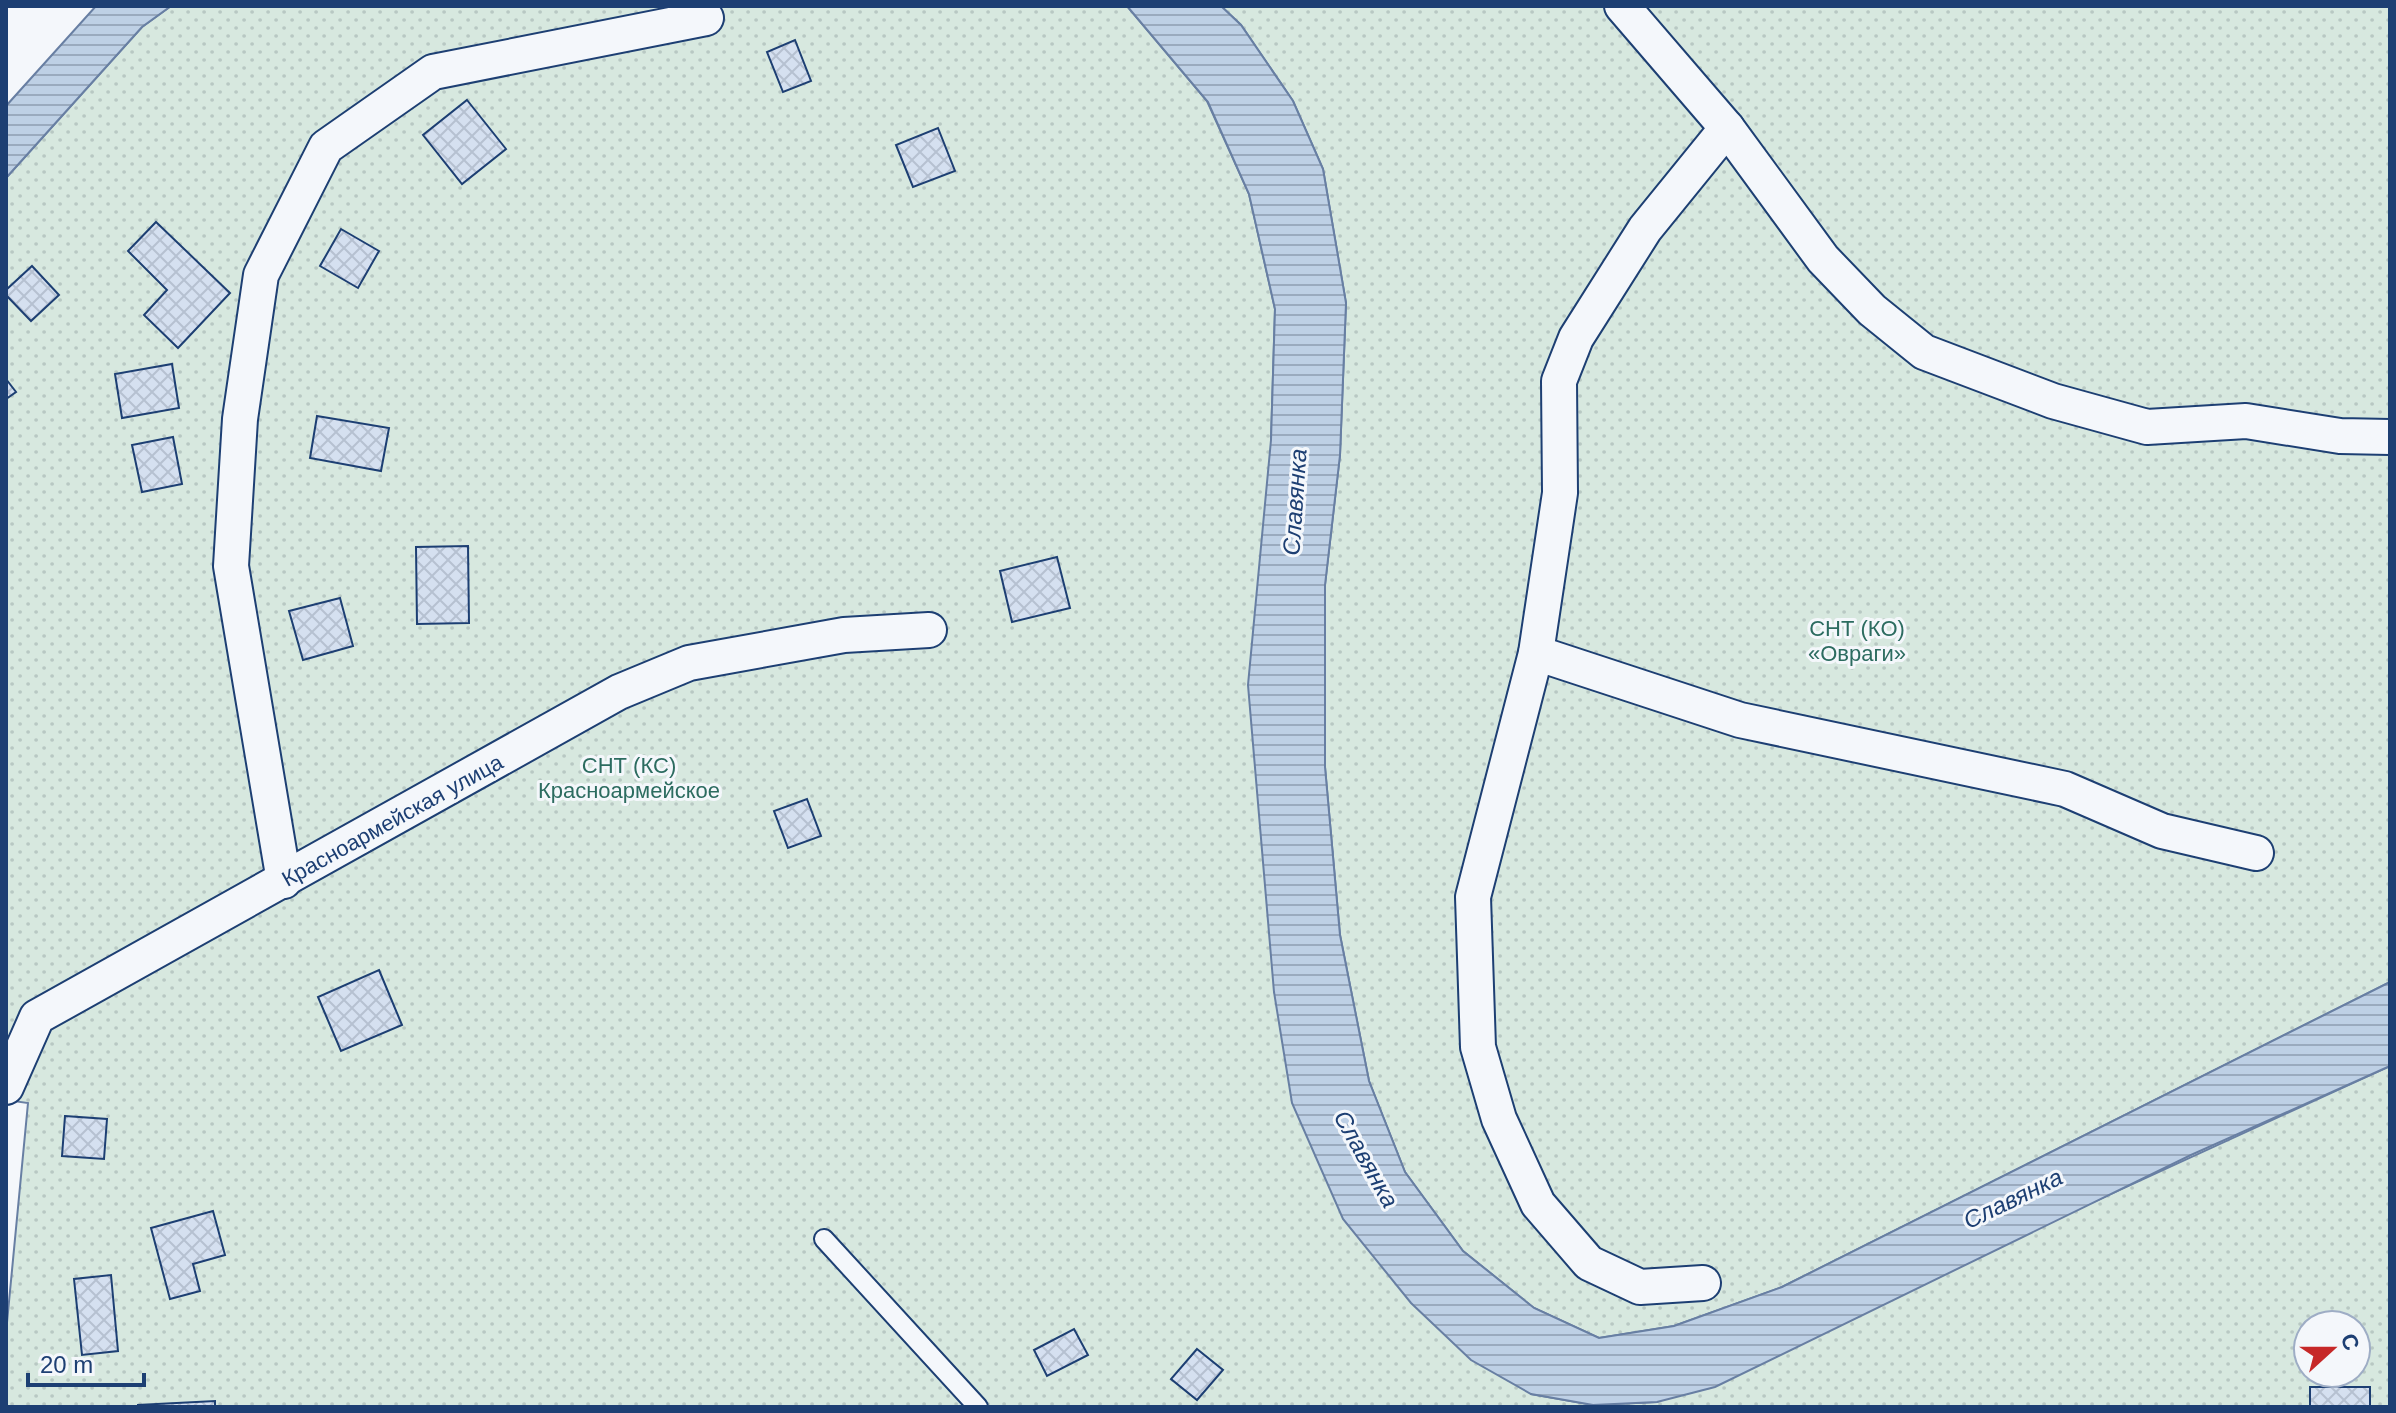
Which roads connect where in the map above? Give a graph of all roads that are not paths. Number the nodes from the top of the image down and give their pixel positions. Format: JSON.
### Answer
{"nodes":[{"id":1,"x":1622,"y":6,"type":"edge"},
{"id":2,"x":706,"y":18,"type":"dead end"},
{"id":3,"x":1727,"y":128,"type":"junction"},
{"id":4,"x":2390,"y":437,"type":"edge"},
{"id":5,"x":929,"y":630,"type":"dead end"},
{"id":6,"x":1536,"y":653,"type":"junction"},
{"id":7,"x":2256,"y":853,"type":"dead end"},
{"id":8,"x":284,"y":881,"type":"junction"},
{"id":9,"x":6,"y":1087,"type":"edge"},
{"id":10,"x":824,"y":1239,"type":"dead end"},
{"id":11,"x":1703,"y":1283,"type":"dead end"},
{"id":12,"x":978,"y":1407,"type":"edge"}],
"edges":[{"from":1,"to":3,"type":"street"},
{"from":2,"to":8,"type":"street"},
{"from":3,"to":4,"type":"street"},
{"from":3,"to":6,"type":"street"},
{"from":5,"to":8,"type":"street","name":"Красноармейская улица"},
{"from":6,"to":7,"type":"street"},
{"from":6,"to":11,"type":"street"},
{"from":8,"to":9,"type":"street","name":"Красноармейская улица"},
{"from":10,"to":12,"type":"lane"}]}
